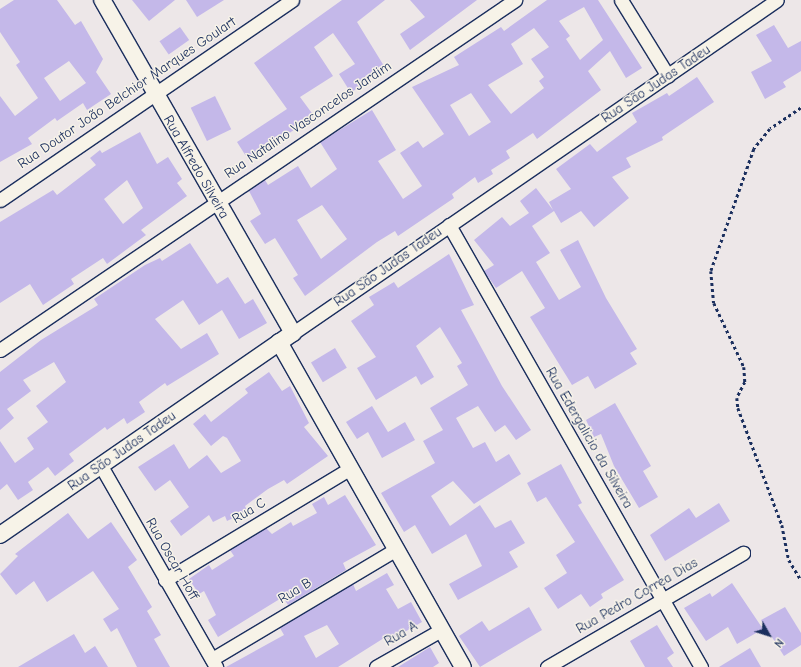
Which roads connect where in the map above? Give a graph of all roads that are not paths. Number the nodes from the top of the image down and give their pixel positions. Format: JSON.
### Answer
{"nodes":[{"id":1,"x":102,"y":0,"type":"edge"},
{"id":2,"x":292,"y":0,"type":"edge"},
{"id":3,"x":515,"y":0,"type":"edge"},
{"id":4,"x":621,"y":0,"type":"edge"},
{"id":5,"x":777,"y":0,"type":"edge"},
{"id":6,"x":668,"y":76,"type":"junction"},
{"id":7,"x":154,"y":94,"type":"junction"},
{"id":8,"x":0,"y":200,"type":"edge"},
{"id":9,"x":215,"y":202,"type":"junction"},
{"id":10,"x":449,"y":225,"type":"junction"},
{"id":11,"x":293,"y":333,"type":"junction"},
{"id":12,"x":279,"y":342,"type":"junction"},
{"id":13,"x":0,"y":350,"type":"edge"},
{"id":14,"x":101,"y":466,"type":"junction"},
{"id":15,"x":349,"y":469,"type":"junction"},
{"id":16,"x":0,"y":535,"type":"edge"},
{"id":17,"x":395,"y":550,"type":"junction"},
{"id":18,"x":743,"y":553,"type":"dead end"},
{"id":19,"x":166,"y":580,"type":"junction"},
{"id":20,"x":663,"y":598,"type":"junction"},
{"id":21,"x":441,"y":630,"type":"junction"},
{"id":22,"x":214,"y":663,"type":"edge"},
{"id":23,"x":376,"y":667,"type":"edge"},
{"id":24,"x":463,"y":667,"type":"edge"},
{"id":25,"x":547,"y":667,"type":"edge"},
{"id":26,"x":701,"y":667,"type":"edge"}],
"edges":[{"from":1,"to":7,"type":"street","name":"Rua Alfredo Silveira"},
{"from":2,"to":7,"type":"street","name":"Rua Doutor João Belchior Marques Goulart"},
{"from":3,"to":9,"type":"street","name":"Rua Natalino Vasconcelos Jardim"},
{"from":4,"to":6,"type":"street"},
{"from":5,"to":6,"type":"street","name":"Rua São Judas Tadeu"},
{"from":6,"to":10,"type":"street","name":"Rua São Judas Tadeu"},
{"from":7,"to":8,"type":"street","name":"Rua Doutor João Belchior Marques Goulart"},
{"from":7,"to":9,"type":"street","name":"Rua Alfredo Silveira"},
{"from":9,"to":11,"type":"street","name":"Rua Alfredo Silveira"},
{"from":9,"to":13,"type":"street","name":"Rua Natalino Vasconcelos Jardim"},
{"from":10,"to":11,"type":"street","name":"Rua São Judas Tadeu"},
{"from":10,"to":20,"type":"street","name":"Rua Edergalicio da Silveira"},
{"from":11,"to":12,"type":"street","name":"Rua São Judas Tadeu"},
{"from":12,"to":14,"type":"street","name":"Rua São Judas Tadeu"},
{"from":12,"to":15,"type":"street"},
{"from":14,"to":16,"type":"street","name":"Rua São Judas Tadeu"},
{"from":14,"to":19,"type":"street","name":"Rua Oscar Hoff"},
{"from":15,"to":17,"type":"street"},
{"from":15,"to":19,"type":"street","name":"Rua C"},
{"from":17,"to":21,"type":"street"},
{"from":17,"to":22,"type":"street","name":"Rua B"},
{"from":18,"to":20,"type":"street","name":"Rua Pedro Correa Dias"},
{"from":19,"to":22,"type":"street","name":"Rua Oscar Hoff"},
{"from":20,"to":25,"type":"street","name":"Rua Pedro Correa Dias"},
{"from":20,"to":26,"type":"street","name":"Rua Edergalicio da Silveira"},
{"from":21,"to":23,"type":"street","name":"Rua A"},
{"from":21,"to":24,"type":"street"}]}
